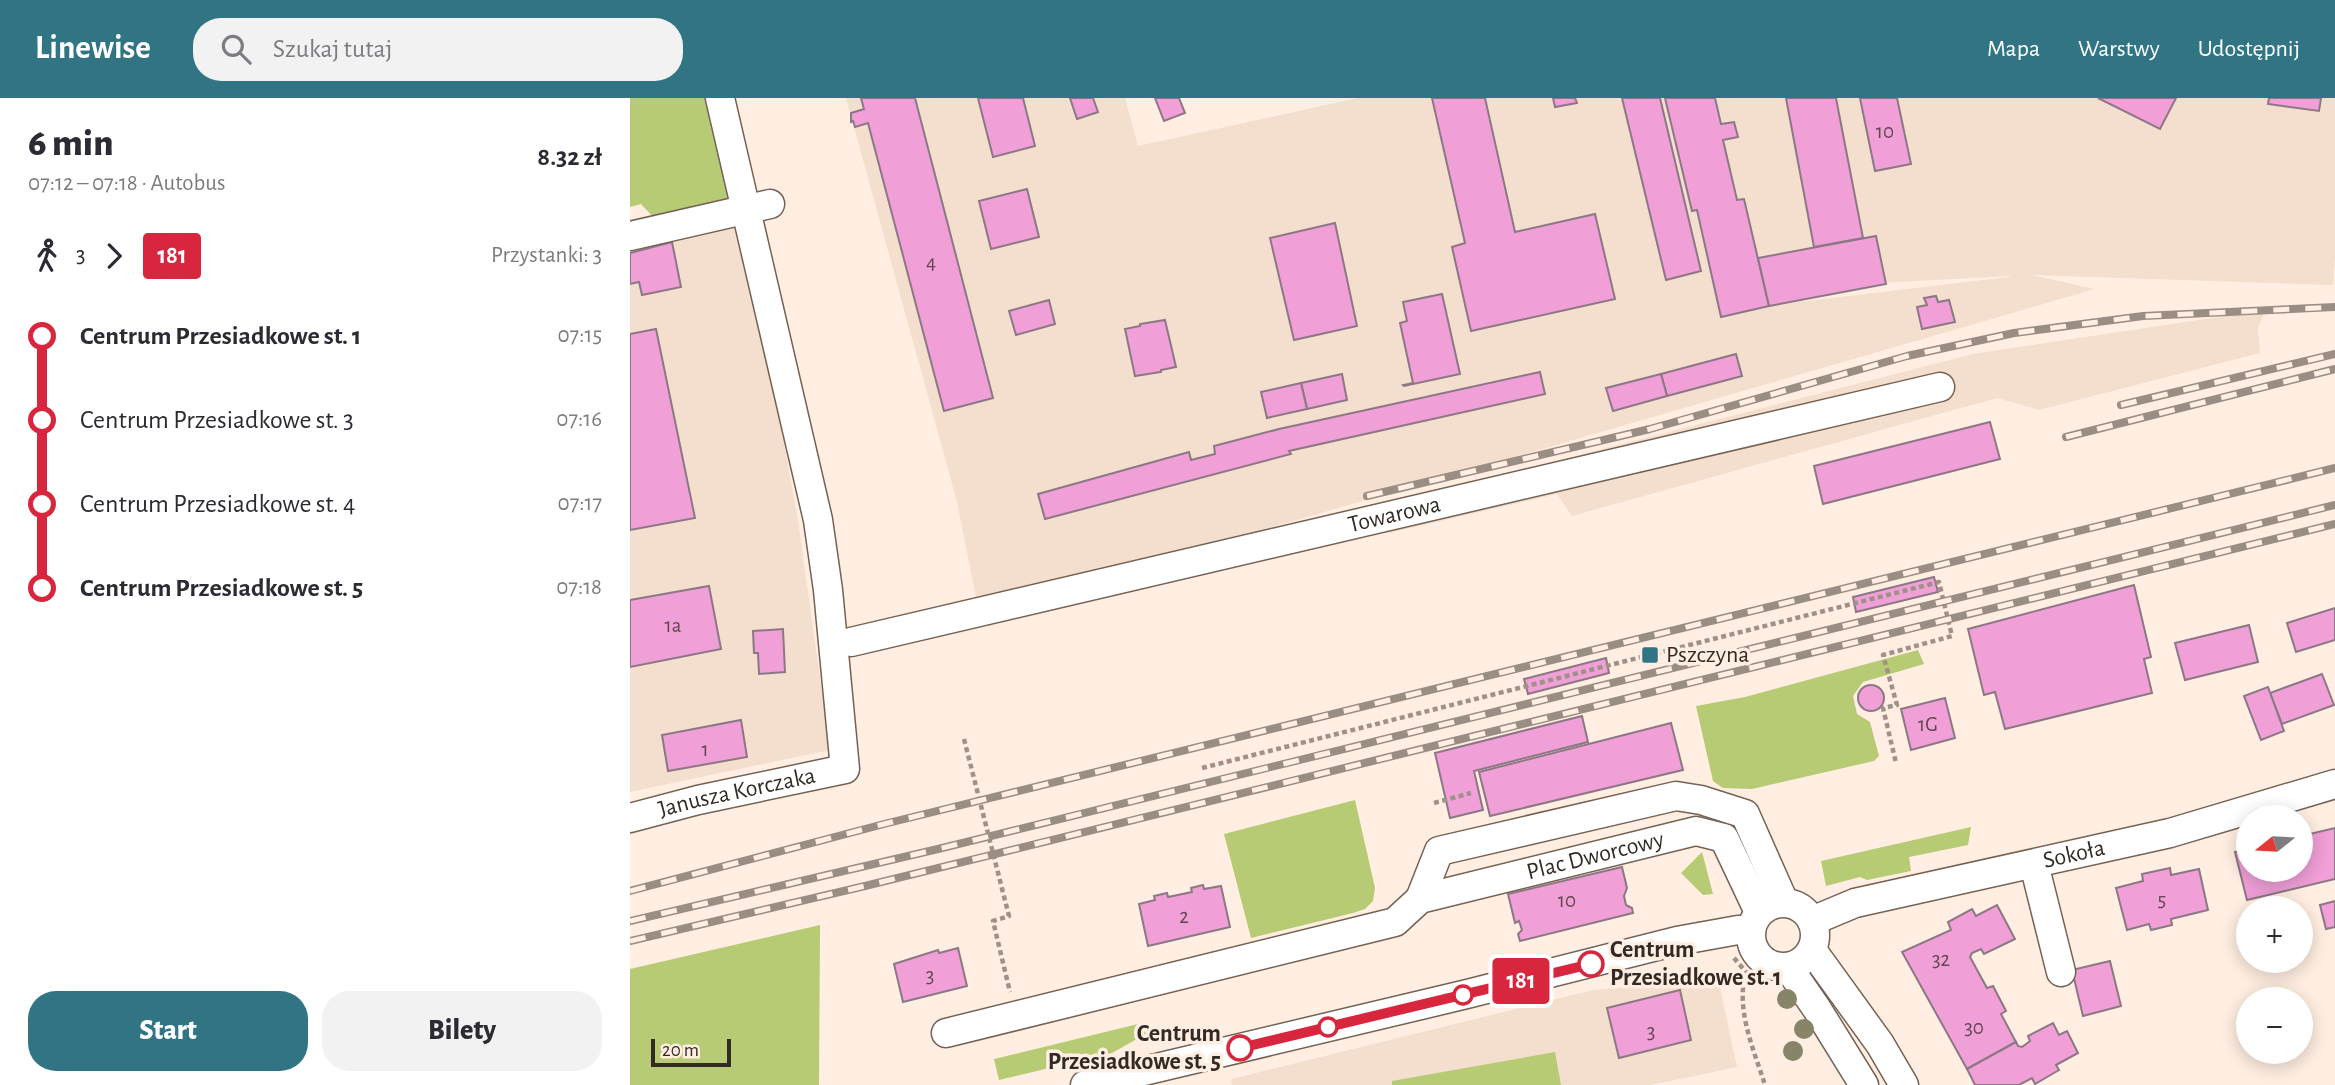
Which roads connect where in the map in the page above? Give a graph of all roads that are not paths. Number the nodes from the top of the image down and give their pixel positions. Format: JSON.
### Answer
{"nodes":[{"id":1,"x":720,"y":98,"type":"edge"},
{"id":2,"x":758,"y":207,"type":"junction"},
{"id":3,"x":630,"y":236,"type":"edge"},
{"id":4,"x":1940,"y":387,"type":"dead end"},
{"id":5,"x":851,"y":642,"type":"dead end"},
{"id":6,"x":2335,"y":784,"type":"edge"},
{"id":7,"x":630,"y":818,"type":"edge"},
{"id":8,"x":2034,"y":864,"type":"junction"},
{"id":9,"x":1420,"y":899,"type":"junction"},
{"id":10,"x":1765,"y":915,"type":"junction"},
{"id":11,"x":1812,"y":920,"type":"junction"},
{"id":12,"x":1812,"y":950,"type":"junction"},
{"id":13,"x":1788,"y":967,"type":"junction"},
{"id":14,"x":2062,"y":972,"type":"dead end"},
{"id":15,"x":946,"y":1033,"type":"dead end"},
{"id":16,"x":1085,"y":1085,"type":"edge"},
{"id":17,"x":1864,"y":1085,"type":"edge"},
{"id":18,"x":1904,"y":1085,"type":"edge"}],
"edges":[{"from":1,"to":2,"type":"street"},
{"from":2,"to":3,"type":"street"},
{"from":2,"to":7,"type":"street","name":"Janusza Korczaka"},
{"from":4,"to":5,"type":"street","name":"Towarowa"},
{"from":6,"to":8,"type":"street","name":"Sokoła"},
{"from":8,"to":11,"type":"street","name":"Sokoła"},
{"from":8,"to":14,"type":"street"},
{"from":9,"to":10,"type":"street","name":"Plac Dworcowy"},
{"from":9,"to":10,"type":"street"},
{"from":9,"to":15,"type":"street","name":"Plac Dworcowy"},
{"from":10,"to":11,"type":"street"},
{"from":10,"to":13,"type":"street"},
{"from":10,"to":16,"type":"street"},
{"from":11,"to":12,"type":"street"},
{"from":12,"to":13,"type":"street"},
{"from":12,"to":18,"type":"street"},
{"from":13,"to":17,"type":"street"}]}
